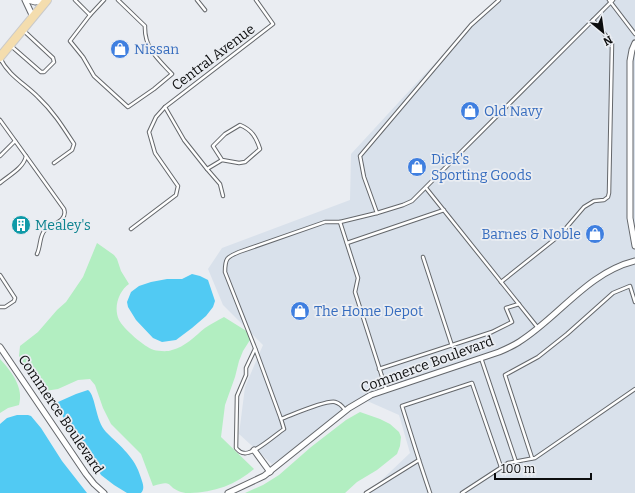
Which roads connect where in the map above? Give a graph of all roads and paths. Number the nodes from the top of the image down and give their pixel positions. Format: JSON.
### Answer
{"nodes":[{"id":1,"x":27,"y":0,"type":"edge"},
{"id":2,"x":45,"y":0,"type":"edge"},
{"id":3,"x":75,"y":0,"type":"edge"},
{"id":4,"x":104,"y":0,"type":"edge"},
{"id":5,"x":118,"y":0,"type":"edge"},
{"id":6,"x":197,"y":0,"type":"edge"},
{"id":7,"x":256,"y":0,"type":"edge"},
{"id":8,"x":499,"y":0,"type":"edge"},
{"id":9,"x":611,"y":1,"type":"edge"},
{"id":10,"x":205,"y":10,"type":"dead end"},
{"id":11,"x":90,"y":15,"type":"junction"},
{"id":12,"x":33,"y":17,"type":"junction"},
{"id":13,"x":593,"y":20,"type":"junction"},
{"id":14,"x":22,"y":30,"type":"junction"},
{"id":15,"x":635,"y":34,"type":"edge"},
{"id":16,"x":635,"y":43,"type":"edge"},
{"id":17,"x":10,"y":45,"type":"junction"},
{"id":18,"x":0,"y":57,"type":"edge"},
{"id":19,"x":165,"y":107,"type":"junction"},
{"id":20,"x":0,"y":120,"type":"edge"},
{"id":21,"x":632,"y":133,"type":"edge"},
{"id":22,"x":15,"y":141,"type":"junction"},
{"id":23,"x":0,"y":156,"type":"edge"},
{"id":24,"x":26,"y":156,"type":"junction"},
{"id":25,"x":222,"y":160,"type":"junction"},
{"id":26,"x":54,"y":163,"type":"dead end"},
{"id":27,"x":207,"y":168,"type":"junction"},
{"id":28,"x":0,"y":183,"type":"edge"},
{"id":29,"x":632,"y":183,"type":"edge"},
{"id":30,"x":426,"y":188,"type":"junction"},
{"id":31,"x":223,"y":196,"type":"dead end"},
{"id":32,"x":444,"y":210,"type":"junction"},
{"id":33,"x":376,"y":213,"type":"junction"},
{"id":34,"x":340,"y":222,"type":"junction"},
{"id":35,"x":131,"y":228,"type":"dead end"},
{"id":36,"x":346,"y":243,"type":"junction"},
{"id":37,"x":635,"y":246,"type":"edge"},
{"id":38,"x":37,"y":254,"type":"dead end"},
{"id":39,"x":423,"y":257,"type":"dead end"},
{"id":40,"x":635,"y":261,"type":"edge"},
{"id":41,"x":0,"y":276,"type":"edge"},
{"id":42,"x":501,"y":282,"type":"junction"},
{"id":43,"x":635,"y":302,"type":"edge"},
{"id":44,"x":519,"y":304,"type":"junction"},
{"id":45,"x":0,"y":307,"type":"edge"},
{"id":46,"x":538,"y":328,"type":"junction"},
{"id":47,"x":452,"y":346,"type":"junction"},
{"id":48,"x":0,"y":347,"type":"edge"},
{"id":49,"x":255,"y":348,"type":"junction"},
{"id":50,"x":481,"y":357,"type":"junction"},
{"id":51,"x":379,"y":369,"type":"junction"},
{"id":52,"x":386,"y":389,"type":"junction"},
{"id":53,"x":635,"y":389,"type":"edge"},
{"id":54,"x":346,"y":410,"type":"junction"},
{"id":55,"x":281,"y":418,"type":"junction"},
{"id":56,"x":254,"y":450,"type":"junction"},
{"id":57,"x":532,"y":458,"type":"junction"},
{"id":58,"x":419,"y":460,"type":"junction"},
{"id":59,"x":516,"y":462,"type":"junction"},
{"id":60,"x":501,"y":467,"type":"junction"},
{"id":61,"x":270,"y":472,"type":"junction"},
{"id":62,"x":104,"y":493,"type":"edge"},
{"id":63,"x":228,"y":493,"type":"edge"},
{"id":64,"x":366,"y":493,"type":"edge"},
{"id":65,"x":430,"y":493,"type":"edge"},
{"id":66,"x":462,"y":493,"type":"edge"}],
"edges":[{"from":1,"to":2,"type":"street"},
{"from":1,"to":12,"type":"street"},
{"from":2,"to":12,"type":"main road"},
{"from":3,"to":11,"type":"lane"},
{"from":4,"to":11,"type":"lane"},
{"from":5,"to":11,"type":"lane"},
{"from":6,"to":10,"type":"lane"},
{"from":7,"to":19,"type":"lane","name":"Central Avenue"},
{"from":8,"to":33,"type":"lane"},
{"from":9,"to":13,"type":"lane"},
{"from":9,"to":15,"type":"lane"},
{"from":12,"to":14,"type":"main road"},
{"from":13,"to":30,"type":"lane"},
{"from":13,"to":42,"type":"lane"},
{"from":14,"to":17,"type":"main road"},
{"from":14,"to":17,"type":"lane"},
{"from":16,"to":21,"type":"street"},
{"from":17,"to":18,"type":"main road"},
{"from":18,"to":26,"type":"lane"},
{"from":19,"to":27,"type":"lane"},
{"from":19,"to":35,"type":"lane","name":"Central Avenue"},
{"from":20,"to":22,"type":"lane"},
{"from":21,"to":29,"type":"street"},
{"from":22,"to":23,"type":"lane"},
{"from":22,"to":24,"type":"lane"},
{"from":24,"to":28,"type":"lane"},
{"from":24,"to":38,"type":"lane"},
{"from":25,"to":25,"type":"lane"},
{"from":25,"to":27,"type":"lane"},
{"from":27,"to":31,"type":"lane"},
{"from":29,"to":37,"type":"street"},
{"from":30,"to":32,"type":"lane"},
{"from":30,"to":33,"type":"lane"},
{"from":32,"to":36,"type":"lane"},
{"from":32,"to":42,"type":"lane"},
{"from":33,"to":34,"type":"lane"},
{"from":34,"to":36,"type":"lane"},
{"from":34,"to":49,"type":"lane"},
{"from":36,"to":51,"type":"lane"},
{"from":39,"to":47,"type":"lane"},
{"from":40,"to":46,"type":"street","name":"Commerce Boulevard"},
{"from":41,"to":45,"type":"lane"},
{"from":42,"to":44,"type":"lane"},
{"from":43,"to":57,"type":"lane"},
{"from":44,"to":46,"type":"lane"},
{"from":44,"to":47,"type":"lane"},
{"from":46,"to":50,"type":"street","name":"Commerce Boulevard"},
{"from":47,"to":51,"type":"lane"},
{"from":48,"to":62,"type":"street","name":"Commerce Boulevard"},
{"from":49,"to":55,"type":"lane"},
{"from":49,"to":56,"type":"lane"},
{"from":50,"to":52,"type":"street","name":"Commerce Boulevard"},
{"from":50,"to":59,"type":"lane"},
{"from":51,"to":52,"type":"lane"},
{"from":52,"to":54,"type":"street","name":"Commerce Boulevard"},
{"from":53,"to":57,"type":"lane"},
{"from":54,"to":55,"type":"lane"},
{"from":54,"to":61,"type":"street","name":"Commerce Boulevard"},
{"from":55,"to":56,"type":"lane"},
{"from":56,"to":61,"type":"street"},
{"from":57,"to":59,"type":"lane"},
{"from":58,"to":60,"type":"lane"},
{"from":58,"to":64,"type":"lane"},
{"from":58,"to":65,"type":"lane"},
{"from":59,"to":60,"type":"lane"},
{"from":60,"to":66,"type":"lane"},
{"from":61,"to":63,"type":"street","name":"Commerce Boulevard"}]}
